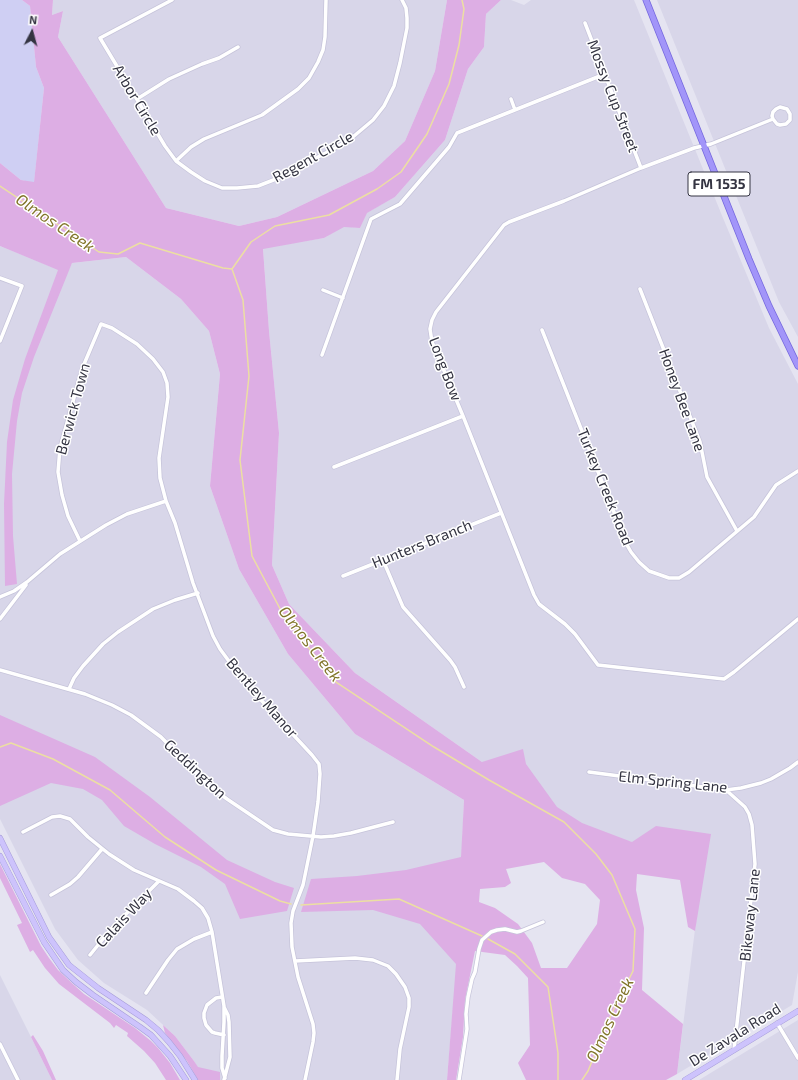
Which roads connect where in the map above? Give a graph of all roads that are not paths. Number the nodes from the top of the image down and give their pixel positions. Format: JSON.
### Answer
{"nodes":[{"id":1,"x":172,"y":0,"type":"edge"},
{"id":2,"x":325,"y":0,"type":"edge"},
{"id":3,"x":402,"y":0,"type":"edge"},
{"id":4,"x":646,"y":0,"type":"edge"},
{"id":5,"x":584,"y":23,"type":"dead end"},
{"id":6,"x":238,"y":47,"type":"dead end"},
{"id":7,"x":605,"y":74,"type":"junction"},
{"id":8,"x":511,"y":99,"type":"dead end"},
{"id":9,"x":137,"y":100,"type":"junction"},
{"id":10,"x":515,"y":110,"type":"junction"},
{"id":11,"x":773,"y":119,"type":"junction"},
{"id":12,"x":704,"y":146,"type":"junction"},
{"id":13,"x":176,"y":161,"type":"junction"},
{"id":14,"x":642,"y":168,"type":"junction"},
{"id":15,"x":0,"y":278,"type":"edge"},
{"id":16,"x":640,"y":289,"type":"dead end"},
{"id":17,"x":323,"y":290,"type":"dead end"},
{"id":18,"x":343,"y":298,"type":"junction"},
{"id":19,"x":101,"y":324,"type":"joint"},
{"id":20,"x":542,"y":330,"type":"dead end"},
{"id":21,"x":0,"y":340,"type":"edge"},
{"id":22,"x":322,"y":355,"type":"dead end"},
{"id":23,"x":798,"y":366,"type":"edge"},
{"id":24,"x":463,"y":416,"type":"junction"},
{"id":25,"x":334,"y":467,"type":"dead end"},
{"id":26,"x":798,"y":471,"type":"edge"},
{"id":27,"x":166,"y":501,"type":"junction"},
{"id":28,"x":501,"y":513,"type":"junction"},
{"id":29,"x":736,"y":531,"type":"junction"},
{"id":30,"x":80,"y":541,"type":"junction"},
{"id":31,"x":383,"y":560,"type":"junction"},
{"id":32,"x":343,"y":576,"type":"dead end"},
{"id":33,"x":27,"y":582,"type":"junction"},
{"id":34,"x":198,"y":593,"type":"junction"},
{"id":35,"x":0,"y":597,"type":"edge"},
{"id":36,"x":0,"y":619,"type":"edge"},
{"id":37,"x":798,"y":619,"type":"edge"},
{"id":38,"x":0,"y":670,"type":"edge"},
{"id":39,"x":464,"y":687,"type":"dead end"},
{"id":40,"x":69,"y":689,"type":"junction"},
{"id":41,"x":798,"y":762,"type":"edge"},
{"id":42,"x":589,"y":772,"type":"dead end"},
{"id":43,"x":726,"y":790,"type":"junction"},
{"id":44,"x":393,"y":822,"type":"dead end"},
{"id":45,"x":23,"y":832,"type":"dead end"},
{"id":46,"x":313,"y":836,"type":"junction"},
{"id":47,"x":1,"y":842,"type":"edge"},
{"id":48,"x":102,"y":849,"type":"junction"},
{"id":49,"x":0,"y":856,"type":"edge"},
{"id":50,"x":159,"y":881,"type":"junction"},
{"id":51,"x":51,"y":895,"type":"dead end"},
{"id":52,"x":543,"y":922,"type":"dead end"},
{"id":53,"x":212,"y":932,"type":"junction"},
{"id":54,"x":90,"y":955,"type":"dead end"},
{"id":55,"x":295,"y":961,"type":"junction"},
{"id":56,"x":98,"y":988,"type":"junction"},
{"id":57,"x":146,"y":993,"type":"dead end"},
{"id":58,"x":93,"y":995,"type":"junction"},
{"id":59,"x":222,"y":997,"type":"junction"},
{"id":60,"x":224,"y":1006,"type":"junction"},
{"id":61,"x":798,"y":1011,"type":"edge"},
{"id":62,"x":777,"y":1023,"type":"junction"},
{"id":63,"x":223,"y":1035,"type":"junction"},
{"id":64,"x":229,"y":1035,"type":"junction"},
{"id":65,"x":0,"y":1044,"type":"edge"},
{"id":66,"x":734,"y":1050,"type":"junction"},
{"id":67,"x":798,"y":1058,"type":"edge"},
{"id":68,"x":224,"y":1079,"type":"edge"},
{"id":69,"x":18,"y":1080,"type":"edge"},
{"id":70,"x":186,"y":1080,"type":"edge"},
{"id":71,"x":195,"y":1080,"type":"edge"},
{"id":72,"x":305,"y":1080,"type":"edge"},
{"id":73,"x":396,"y":1080,"type":"edge"},
{"id":74,"x":459,"y":1080,"type":"edge"},
{"id":75,"x":686,"y":1080,"type":"edge"}],
"edges":[{"from":1,"to":9,"type":"street","name":"Arbor Circle"},
{"from":2,"to":13,"type":"street"},
{"from":3,"to":13,"type":"street","name":"Regent Circle"},
{"from":4,"to":12,"type":"main road","number":"FM 1535"},
{"from":5,"to":7,"type":"street","name":"Mossy Cup Street"},
{"from":6,"to":9,"type":"street"},
{"from":7,"to":10,"type":"street"},
{"from":7,"to":14,"type":"street","name":"Mossy Cup Street"},
{"from":8,"to":10,"type":"street"},
{"from":9,"to":13,"type":"street","name":"Arbor Circle"},
{"from":10,"to":18,"type":"street"},
{"from":11,"to":11,"type":"street"},
{"from":11,"to":12,"type":"street","name":"Long Bow"},
{"from":12,"to":14,"type":"street","name":"Long Bow"},
{"from":12,"to":23,"type":"main road","number":"FM 1535"},
{"from":14,"to":24,"type":"street","name":"Long Bow"},
{"from":15,"to":21,"type":"street"},
{"from":16,"to":29,"type":"street","name":"Honey Bee Lane"},
{"from":17,"to":18,"type":"street"},
{"from":18,"to":22,"type":"street"},
{"from":19,"to":27,"type":"street","name":"Bentley Manor"},
{"from":19,"to":30,"type":"street","name":"Berwick Town"},
{"from":20,"to":29,"type":"street","name":"Turkey Creek Road"},
{"from":24,"to":25,"type":"street"},
{"from":24,"to":28,"type":"street","name":"Long Bow"},
{"from":26,"to":29,"type":"street","name":"Turkey Creek Road"},
{"from":27,"to":30,"type":"street"},
{"from":27,"to":34,"type":"street","name":"Bentley Manor"},
{"from":28,"to":31,"type":"street","name":"Hunters Branch"},
{"from":28,"to":37,"type":"street","name":"Long Bow"},
{"from":30,"to":33,"type":"street"},
{"from":31,"to":32,"type":"street","name":"Hunters Branch"},
{"from":31,"to":39,"type":"street"},
{"from":33,"to":35,"type":"street"},
{"from":33,"to":36,"type":"street"},
{"from":34,"to":40,"type":"street"},
{"from":34,"to":46,"type":"street","name":"Bentley Manor"},
{"from":38,"to":40,"type":"street","name":"Geddington"},
{"from":40,"to":46,"type":"street","name":"Geddington"},
{"from":41,"to":43,"type":"street","name":"Elm Spring Lane"},
{"from":42,"to":43,"type":"street","name":"Elm Spring Lane"},
{"from":43,"to":66,"type":"street","name":"Bikeway Lane"},
{"from":44,"to":46,"type":"street","name":"Geddington"},
{"from":45,"to":48,"type":"street"},
{"from":46,"to":55,"type":"street","name":"Bentley Manor"},
{"from":47,"to":56,"type":"main road"},
{"from":48,"to":50,"type":"street"},
{"from":48,"to":51,"type":"street"},
{"from":49,"to":58,"type":"main road"},
{"from":50,"to":53,"type":"street"},
{"from":50,"to":54,"type":"street","name":"Calais Way"},
{"from":52,"to":74,"type":"street"},
{"from":53,"to":57,"type":"street"},
{"from":53,"to":59,"type":"street"},
{"from":55,"to":72,"type":"street","name":"Bentley Manor"},
{"from":55,"to":73,"type":"street"},
{"from":56,"to":58,"type":"street"},
{"from":56,"to":71,"type":"main road"},
{"from":58,"to":70,"type":"main road"},
{"from":59,"to":60,"type":"street"},
{"from":59,"to":63,"type":"street"},
{"from":60,"to":63,"type":"street"},
{"from":60,"to":64,"type":"street"},
{"from":61,"to":62,"type":"main road","name":"De Zavala Road"},
{"from":62,"to":66,"type":"main road","name":"De Zavala Road"},
{"from":62,"to":67,"type":"street"},
{"from":63,"to":64,"type":"street"},
{"from":63,"to":68,"type":"street"},
{"from":64,"to":68,"type":"street"},
{"from":65,"to":69,"type":"street"},
{"from":66,"to":75,"type":"main road","name":"De Zavala Road"}]}
